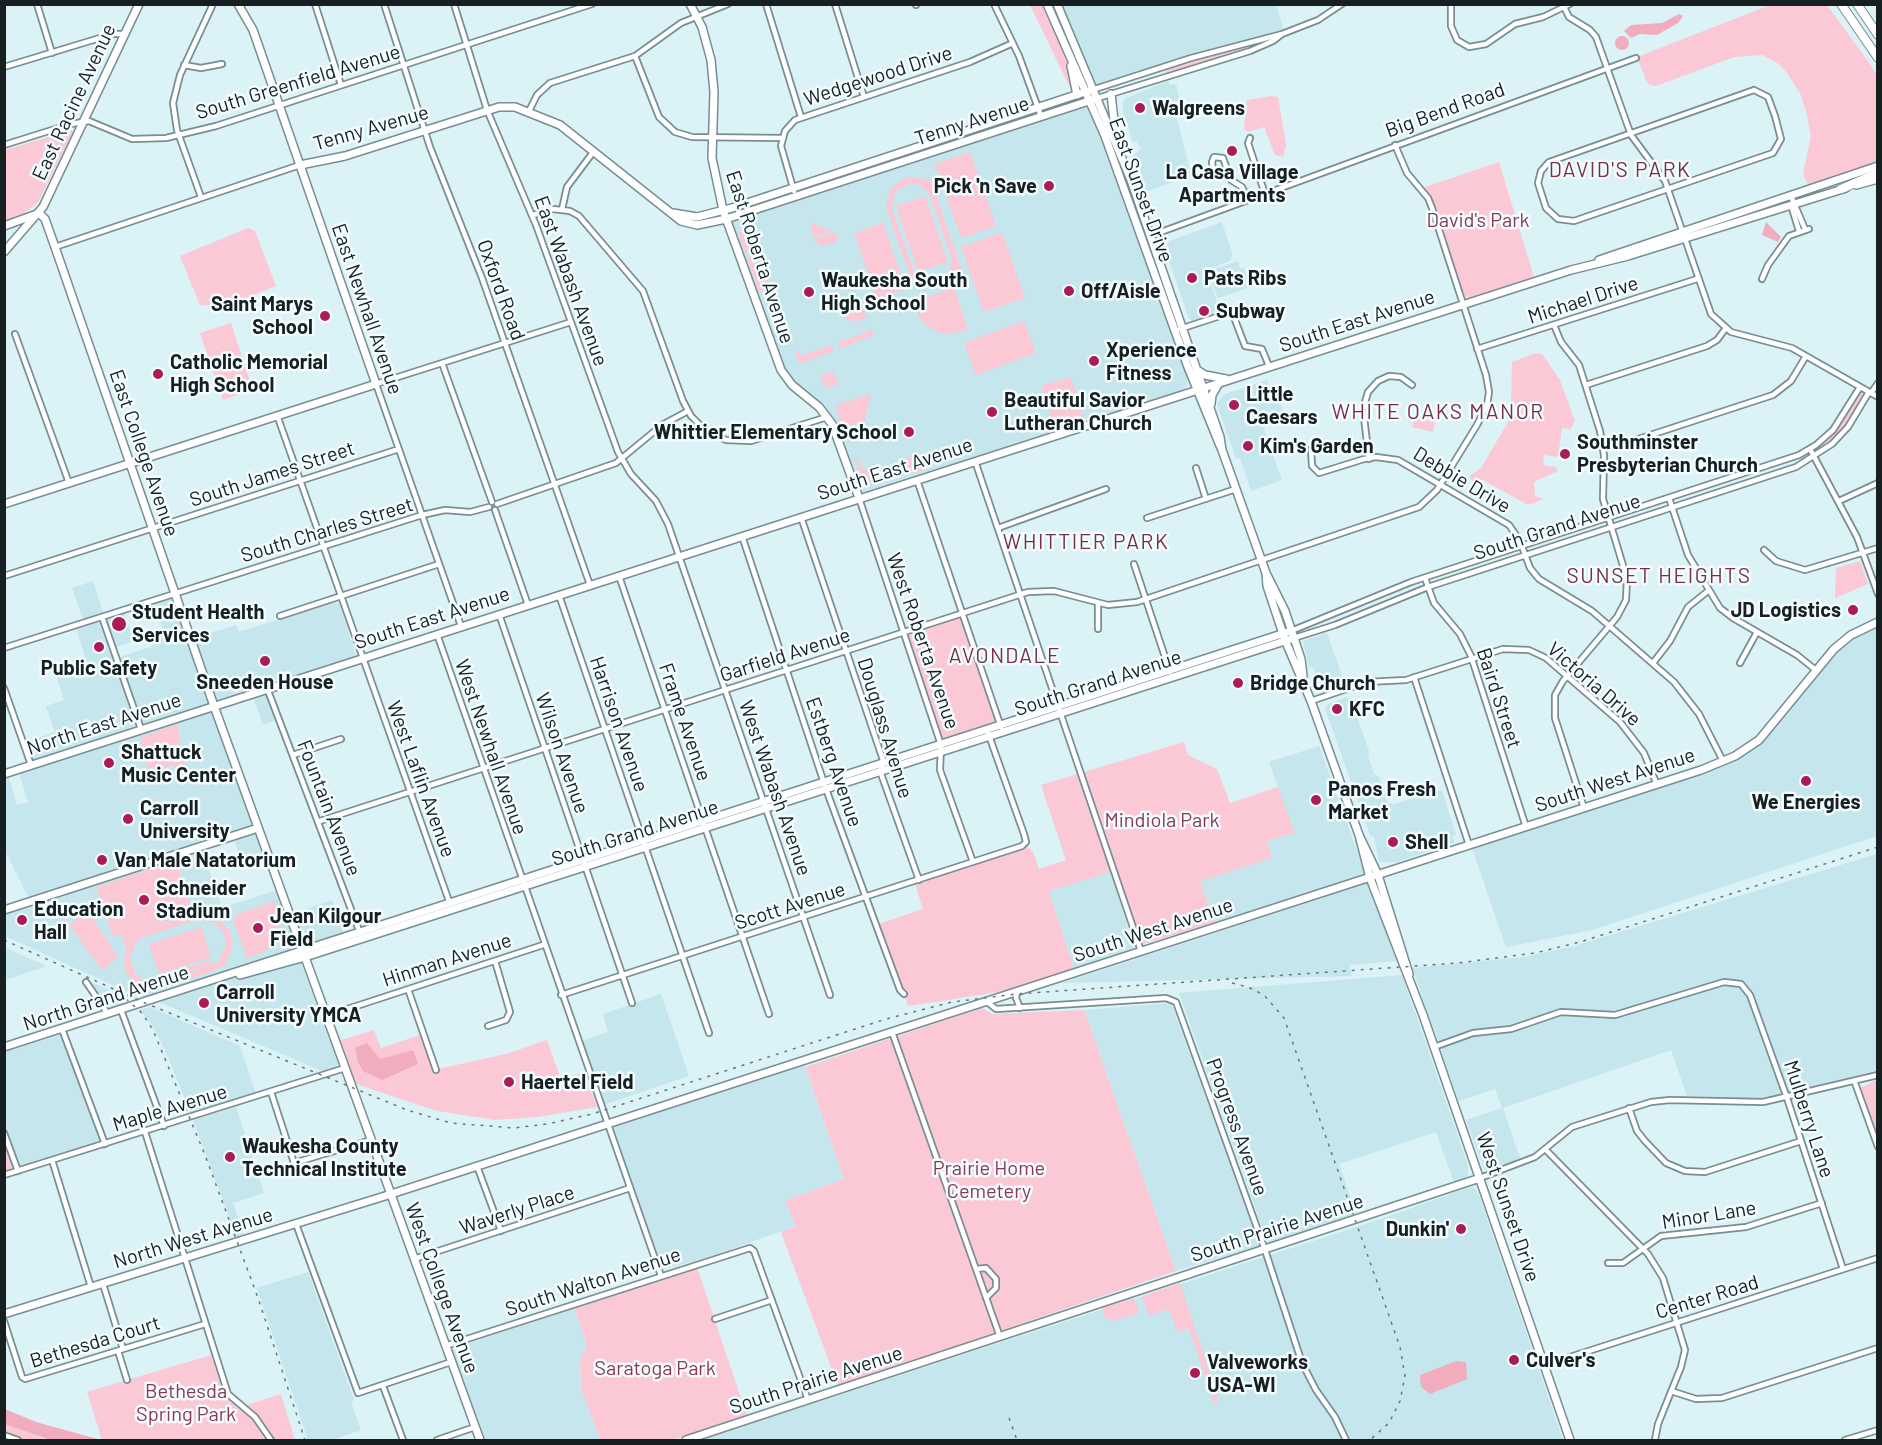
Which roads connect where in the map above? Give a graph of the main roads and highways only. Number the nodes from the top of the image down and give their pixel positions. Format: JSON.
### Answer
{"nodes":[{"id":1,"x":1855,"y":4,"type":"edge"},
{"id":2,"x":1842,"y":7,"type":"edge"},
{"id":3,"x":1878,"y":35,"type":"edge"},
{"id":4,"x":1878,"y":57,"type":"edge"},
{"id":5,"x":1878,"y":173,"type":"edge"},
{"id":6,"x":1841,"y":189,"type":"road end"}],
"edges":[{"from":1,"to":3,"type":"main road"},
{"from":2,"to":4,"type":"main road"},
{"from":5,"to":6,"type":"main road"}]}
